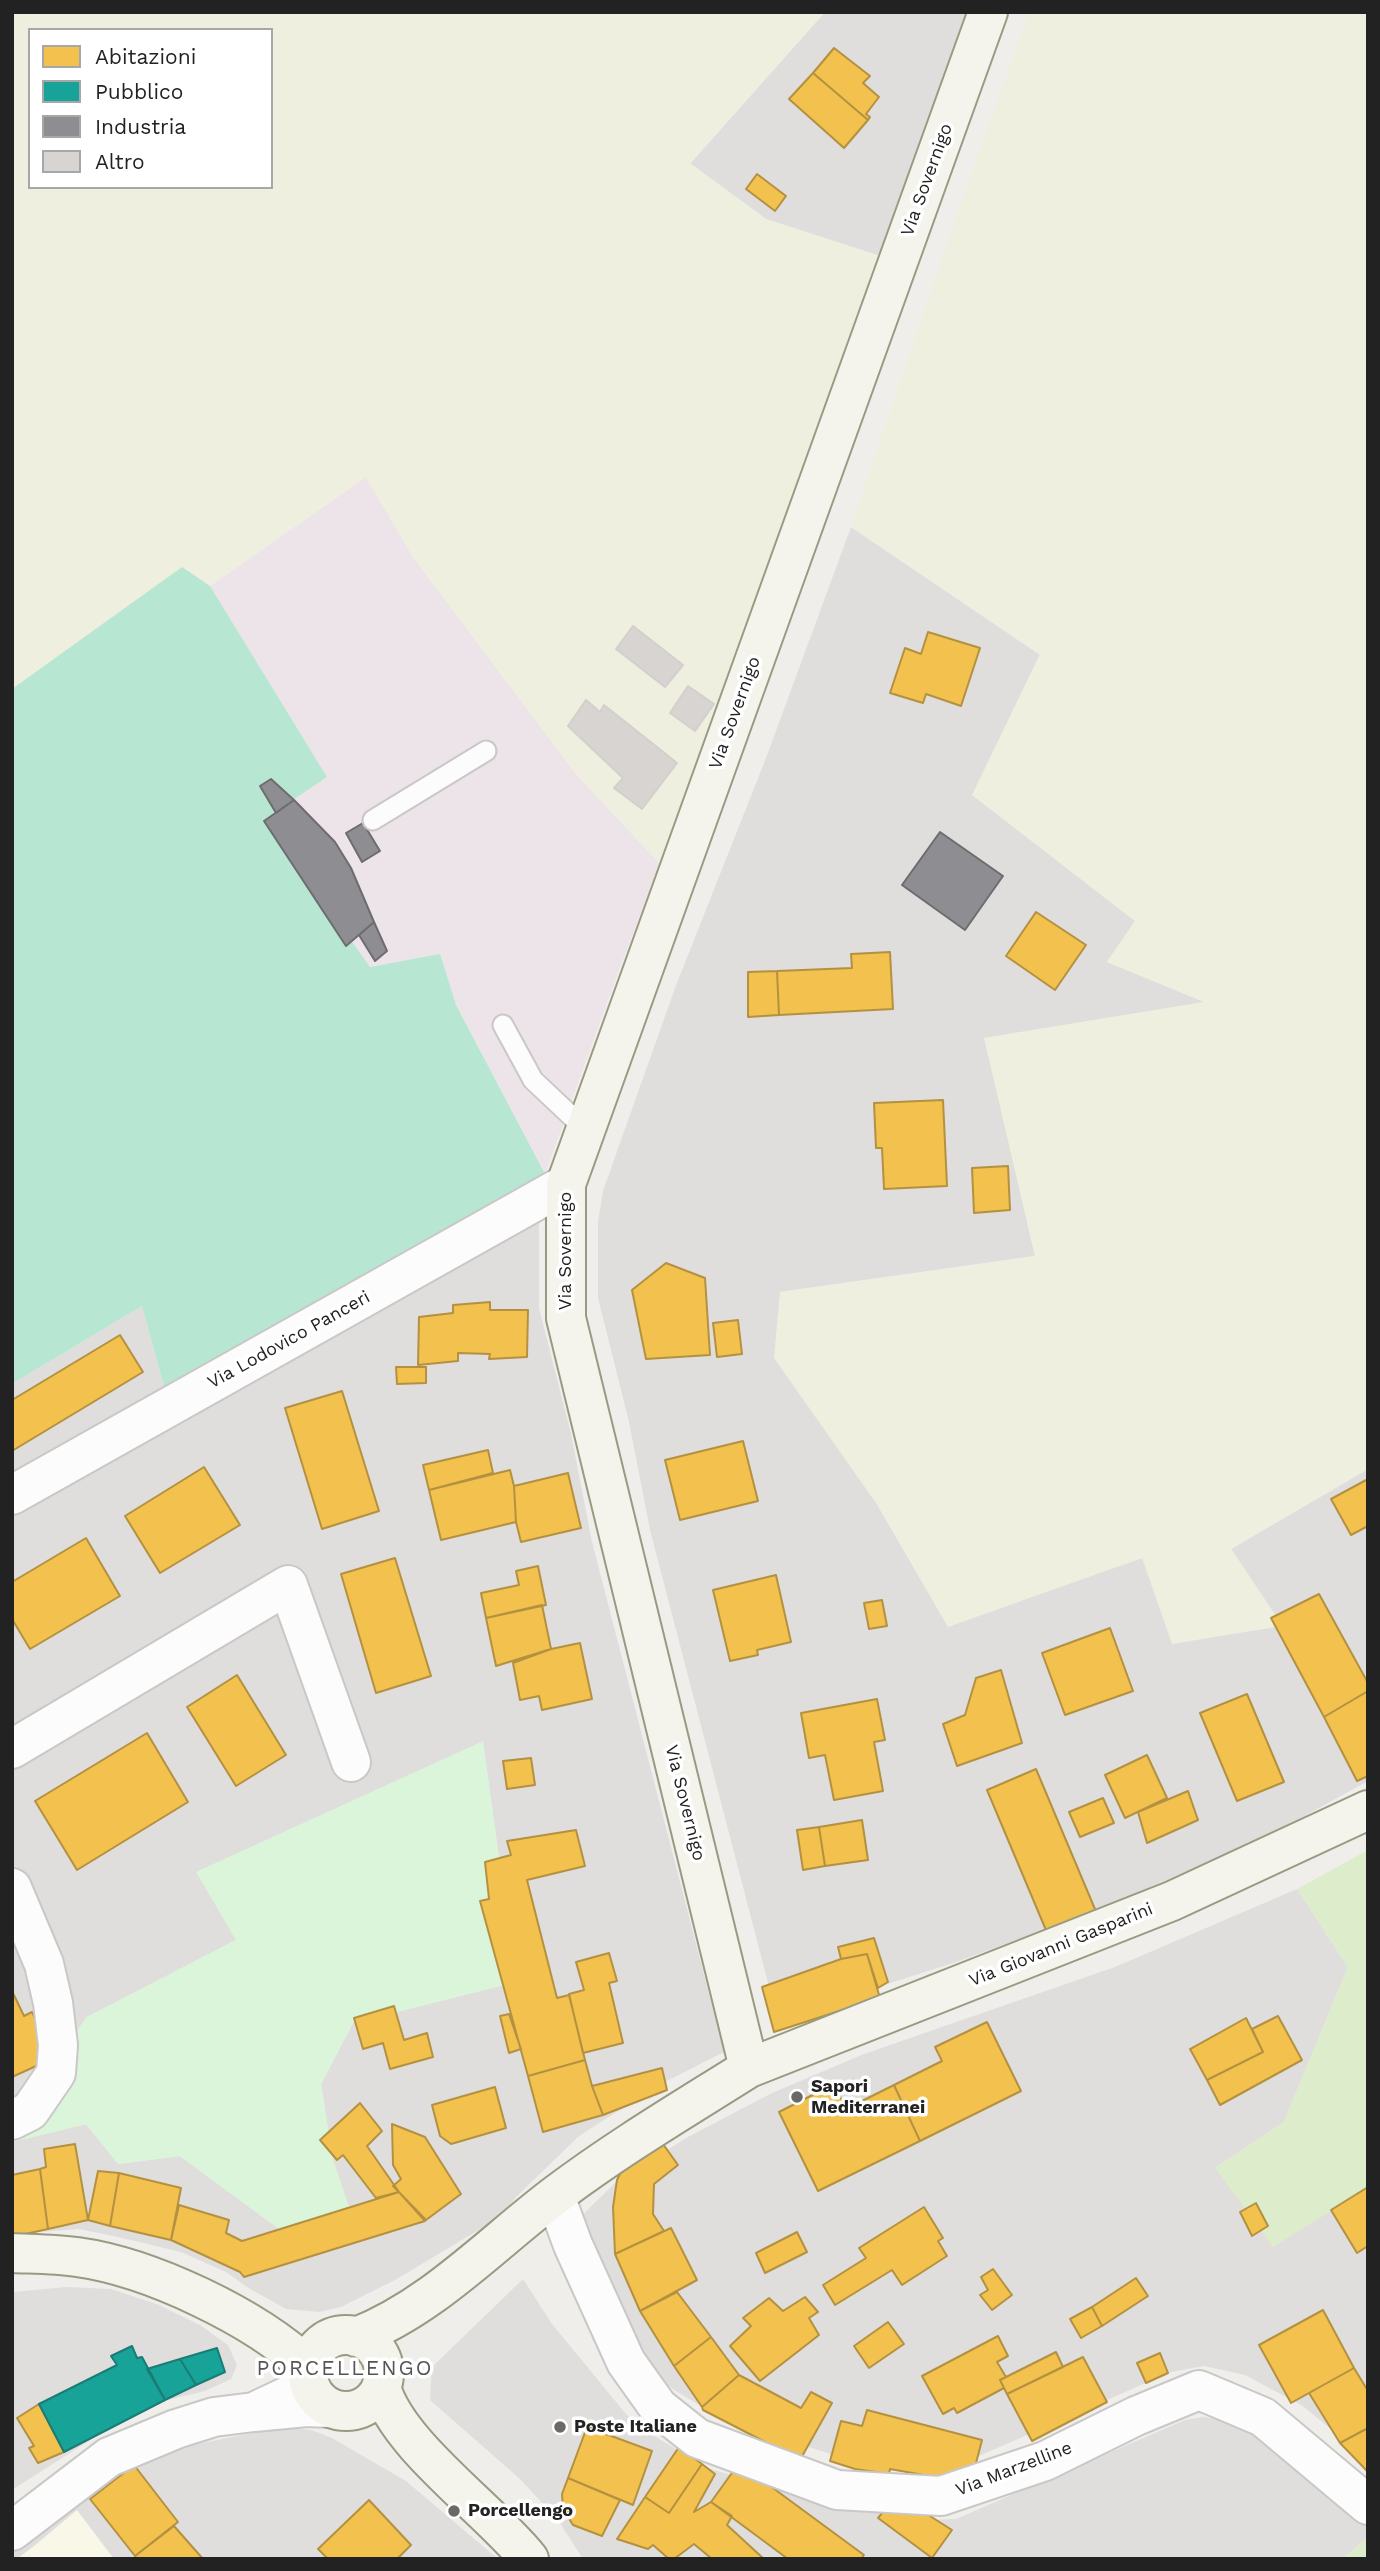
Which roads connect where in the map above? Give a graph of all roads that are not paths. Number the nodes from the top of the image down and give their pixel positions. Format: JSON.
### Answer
{"nodes":[{"id":1,"x":988,"y":12,"type":"edge"},
{"id":2,"x":486,"y":751,"type":"dead end"},
{"id":3,"x":373,"y":820,"type":"dead end"},
{"id":4,"x":503,"y":1025,"type":"dead end"},
{"id":5,"x":585,"y":1129,"type":"junction"},
{"id":6,"x":566,"y":1184,"type":"junction"},
{"id":7,"x":12,"y":1496,"type":"edge"},
{"id":8,"x":12,"y":1749,"type":"edge"},
{"id":9,"x":351,"y":1762,"type":"dead end"},
{"id":10,"x":1368,"y":1810,"type":"edge"},
{"id":11,"x":12,"y":1888,"type":"edge"},
{"id":12,"x":749,"y":2068,"type":"junction"},
{"id":13,"x":12,"y":2120,"type":"edge"},
{"id":14,"x":555,"y":2196,"type":"junction"},
{"id":15,"x":12,"y":2253,"type":"edge"},
{"id":16,"x":344,"y":2374,"type":"junction"},
{"id":17,"x":1368,"y":2504,"type":"edge"},
{"id":18,"x":12,"y":2531,"type":"edge"},
{"id":19,"x":529,"y":2559,"type":"edge"}],
"edges":[{"from":1,"to":5,"type":"main road","name":"Via Sovernigo"},
{"from":2,"to":3,"type":"lane"},
{"from":4,"to":5,"type":"lane"},
{"from":5,"to":6,"type":"main road","name":"Via Sovernigo"},
{"from":6,"to":7,"type":"street","name":"Via Lodovico Panceri"},
{"from":6,"to":12,"type":"main road","name":"Via Sovernigo"},
{"from":8,"to":9,"type":"street"},
{"from":10,"to":12,"type":"main road","name":"Via Giovanni Gasparini"},
{"from":11,"to":13,"type":"street"},
{"from":12,"to":14,"type":"main road"},
{"from":14,"to":16,"type":"main road"},
{"from":14,"to":17,"type":"street","name":"Via Marzelline"},
{"from":15,"to":16,"type":"main road"},
{"from":16,"to":18,"type":"street"},
{"from":16,"to":19,"type":"main road"}]}
